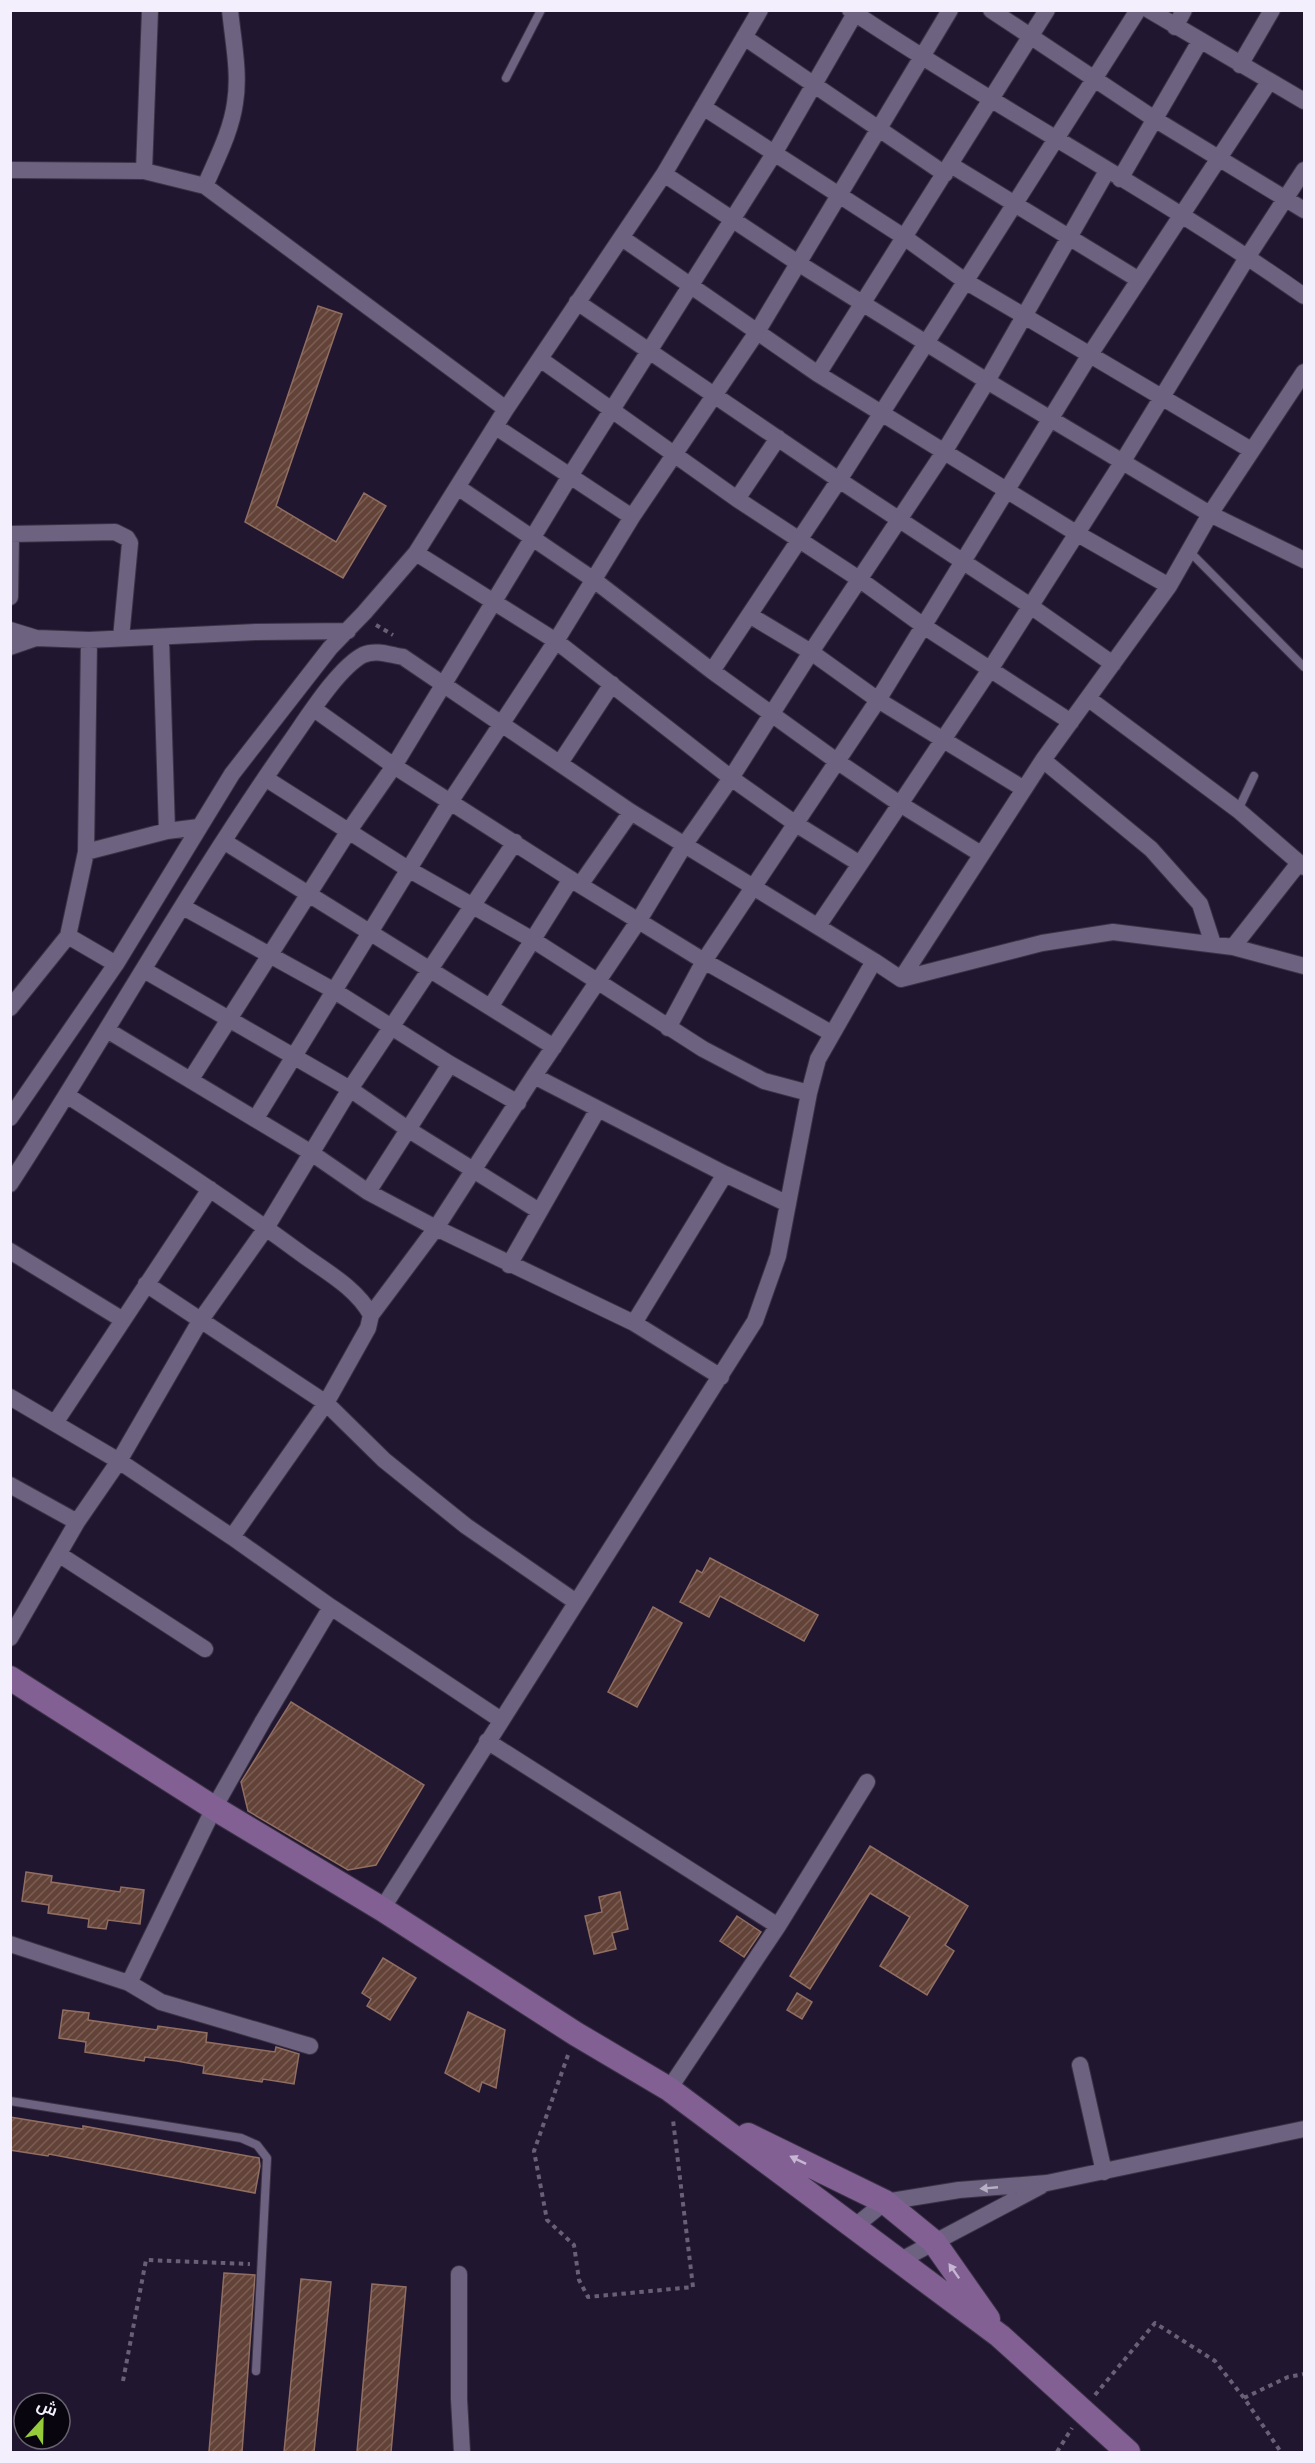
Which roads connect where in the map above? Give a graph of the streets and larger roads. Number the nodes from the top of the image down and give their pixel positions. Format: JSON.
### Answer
{"nodes":[{"id":1,"x":150,"y":10,"type":"edge"},
{"id":2,"x":230,"y":10,"type":"edge"},
{"id":3,"x":760,"y":10,"type":"edge"},
{"id":4,"x":950,"y":10,"type":"edge"},
{"id":5,"x":991,"y":10,"type":"edge"},
{"id":6,"x":1047,"y":10,"type":"edge"},
{"id":7,"x":1138,"y":10,"type":"edge"},
{"id":8,"x":1149,"y":10,"type":"edge"},
{"id":9,"x":1185,"y":10,"type":"edge"},
{"id":10,"x":1272,"y":10,"type":"edge"},
{"id":11,"x":854,"y":12,"type":"edge"},
{"id":12,"x":1175,"y":27,"type":"junction"},
{"id":13,"x":1030,"y":35,"type":"junction"},
{"id":14,"x":744,"y":37,"type":"junction"},
{"id":15,"x":1200,"y":41,"type":"junction"},
{"id":16,"x":924,"y":57,"type":"junction"},
{"id":17,"x":1240,"y":65,"type":"junction"},
{"id":18,"x":1094,"y":80,"type":"junction"},
{"id":19,"x":1269,"y":82,"type":"junction"},
{"id":20,"x":814,"y":85,"type":"junction"},
{"id":21,"x":989,"y":100,"type":"junction"},
{"id":22,"x":1305,"y":101,"type":"edge"},
{"id":23,"x":703,"y":107,"type":"junction"},
{"id":24,"x":1156,"y":120,"type":"junction"},
{"id":25,"x":879,"y":129,"type":"junction"},
{"id":26,"x":1056,"y":137,"type":"junction"},
{"id":27,"x":775,"y":152,"type":"junction"},
{"id":28,"x":1218,"y":159,"type":"junction"},
{"id":29,"x":948,"y":169,"type":"junction"},
{"id":30,"x":10,"y":170,"type":"edge"},
{"id":31,"x":1305,"y":170,"type":"edge"},
{"id":32,"x":144,"y":171,"type":"junction"},
{"id":33,"x":664,"y":174,"type":"junction"},
{"id":34,"x":1114,"y":175,"type":"junction"},
{"id":35,"x":205,"y":186,"type":"junction"},
{"id":36,"x":838,"y":194,"type":"junction"},
{"id":37,"x":1286,"y":200,"type":"junction"},
{"id":38,"x":1013,"y":204,"type":"junction"},
{"id":39,"x":1305,"y":210,"type":"edge"},
{"id":40,"x":1180,"y":214,"type":"junction"},
{"id":41,"x":733,"y":218,"type":"junction"},
{"id":42,"x":904,"y":237,"type":"junction"},
{"id":43,"x":622,"y":238,"type":"junction"},
{"id":44,"x":1069,"y":238,"type":"junction"},
{"id":45,"x":1248,"y":256,"type":"junction"},
{"id":46,"x":798,"y":263,"type":"junction"},
{"id":47,"x":1139,"y":280,"type":"junction"},
{"id":48,"x":965,"y":281,"type":"junction"},
{"id":49,"x":692,"y":285,"type":"junction"},
{"id":50,"x":1305,"y":296,"type":"edge"},
{"id":51,"x":577,"y":302,"type":"junction"},
{"id":52,"x":863,"y":302,"type":"junction"},
{"id":53,"x":1023,"y":316,"type":"junction"},
{"id":54,"x":757,"y":332,"type":"junction"},
{"id":55,"x":927,"y":342,"type":"junction"},
{"id":56,"x":651,"y":351,"type":"junction"},
{"id":57,"x":1089,"y":356,"type":"junction"},
{"id":58,"x":540,"y":359,"type":"junction"},
{"id":59,"x":1305,"y":372,"type":"edge"},
{"id":60,"x":818,"y":374,"type":"junction"},
{"id":61,"x":987,"y":381,"type":"junction"},
{"id":62,"x":715,"y":395,"type":"junction"},
{"id":63,"x":1162,"y":398,"type":"junction"},
{"id":64,"x":506,"y":409,"type":"junction"},
{"id":65,"x":612,"y":409,"type":"junction"},
{"id":66,"x":880,"y":413,"type":"junction"},
{"id":67,"x":1052,"y":419,"type":"junction"},
{"id":68,"x":496,"y":426,"type":"junction"},
{"id":69,"x":778,"y":438,"type":"junction"},
{"id":70,"x":1251,"y":450,"type":"junction"},
{"id":71,"x":944,"y":452,"type":"junction"},
{"id":72,"x":675,"y":455,"type":"junction"},
{"id":73,"x":1123,"y":461,"type":"junction"},
{"id":74,"x":570,"y":476,"type":"junction"},
{"id":75,"x":839,"y":480,"type":"junction"},
{"id":76,"x":459,"y":488,"type":"junction"},
{"id":77,"x":1006,"y":489,"type":"junction"},
{"id":78,"x":737,"y":498,"type":"junction"},
{"id":79,"x":1210,"y":514,"type":"junction"},
{"id":80,"x":632,"y":518,"type":"junction"},
{"id":81,"x":899,"y":518,"type":"junction"},
{"id":82,"x":1076,"y":533,"type":"junction"},
{"id":83,"x":11,"y":534,"type":"edge"},
{"id":84,"x":533,"y":537,"type":"junction"},
{"id":85,"x":800,"y":540,"type":"junction"},
{"id":86,"x":416,"y":553,"type":"junction"},
{"id":87,"x":1305,"y":560,"type":"edge"},
{"id":88,"x":963,"y":561,"type":"junction"},
{"id":89,"x":859,"y":579,"type":"junction"},
{"id":90,"x":594,"y":580,"type":"junction"},
{"id":91,"x":1169,"y":586,"type":"junction"},
{"id":92,"x":10,"y":597,"type":"edge"},
{"id":93,"x":493,"y":601,"type":"junction"},
{"id":94,"x":1029,"y":605,"type":"junction"},
{"id":95,"x":751,"y":616,"type":"junction"},
{"id":96,"x":924,"y":627,"type":"junction"},
{"id":97,"x":10,"y":630,"type":"edge"},
{"id":98,"x":348,"y":631,"type":"junction"},
{"id":99,"x":36,"y":638,"type":"junction"},
{"id":100,"x":122,"y":638,"type":"junction"},
{"id":101,"x":161,"y":638,"type":"junction"},
{"id":102,"x":89,"y":640,"type":"junction"},
{"id":103,"x":556,"y":641,"type":"junction"},
{"id":104,"x":10,"y":647,"type":"edge"},
{"id":105,"x":811,"y":652,"type":"junction"},
{"id":106,"x":1113,"y":664,"type":"junction"},
{"id":107,"x":991,"y":668,"type":"junction"},
{"id":108,"x":712,"y":671,"type":"junction"},
{"id":109,"x":442,"y":683,"type":"junction"},
{"id":110,"x":612,"y":684,"type":"junction"},
{"id":111,"x":1089,"y":699,"type":"junction"},
{"id":112,"x":878,"y":700,"type":"junction"},
{"id":113,"x":314,"y":708,"type":"junction"},
{"id":114,"x":772,"y":714,"type":"junction"},
{"id":115,"x":1071,"y":722,"type":"junction"},
{"id":116,"x":501,"y":723,"type":"junction"},
{"id":117,"x":943,"y":739,"type":"junction"},
{"id":118,"x":1043,"y":760,"type":"junction"},
{"id":119,"x":838,"y":762,"type":"junction"},
{"id":120,"x":560,"y":763,"type":"junction"},
{"id":121,"x":394,"y":766,"type":"junction"},
{"id":122,"x":265,"y":778,"type":"junction"},
{"id":123,"x":731,"y":778,"type":"junction"},
{"id":124,"x":1024,"y":789,"type":"junction"},
{"id":125,"x":450,"y":802,"type":"junction"},
{"id":126,"x":900,"y":804,"type":"junction"},
{"id":127,"x":631,"y":812,"type":"junction"},
{"id":128,"x":796,"y":824,"type":"junction"},
{"id":129,"x":199,"y":827,"type":"junction"},
{"id":130,"x":166,"y":831,"type":"junction"},
{"id":131,"x":348,"y":832,"type":"junction"},
{"id":132,"x":225,"y":842,"type":"junction"},
{"id":133,"x":515,"y":842,"type":"junction"},
{"id":134,"x":685,"y":844,"type":"junction"},
{"id":135,"x":86,"y":852,"type":"junction"},
{"id":136,"x":981,"y":854,"type":"junction"},
{"id":137,"x":860,"y":864,"type":"junction"},
{"id":138,"x":1302,"y":865,"type":"edge"},
{"id":139,"x":408,"y":869,"type":"junction"},
{"id":140,"x":576,"y":882,"type":"junction"},
{"id":141,"x":753,"y":887,"type":"junction"},
{"id":142,"x":309,"y":896,"type":"junction"},
{"id":143,"x":183,"y":907,"type":"junction"},
{"id":144,"x":472,"y":907,"type":"junction"},
{"id":145,"x":639,"y":920,"type":"junction"},
{"id":146,"x":819,"y":926,"type":"junction"},
{"id":147,"x":369,"y":932,"type":"junction"},
{"id":148,"x":68,"y":936,"type":"junction"},
{"id":149,"x":533,"y":939,"type":"junction"},
{"id":150,"x":1213,"y":945,"type":"junction"},
{"id":151,"x":1233,"y":947,"type":"junction"},
{"id":152,"x":270,"y":955,"type":"junction"},
{"id":153,"x":704,"y":961,"type":"junction"},
{"id":154,"x":874,"y":961,"type":"junction"},
{"id":155,"x":116,"y":964,"type":"junction"},
{"id":156,"x":1305,"y":966,"type":"edge"},
{"id":157,"x":144,"y":970,"type":"junction"},
{"id":158,"x":431,"y":971,"type":"junction"},
{"id":159,"x":901,"y":979,"type":"junction"},
{"id":160,"x":598,"y":981,"type":"junction"},
{"id":161,"x":333,"y":990,"type":"junction"},
{"id":162,"x":13,"y":996,"type":"edge"},
{"id":163,"x":491,"y":1006,"type":"junction"},
{"id":164,"x":229,"y":1018,"type":"junction"},
{"id":165,"x":393,"y":1027,"type":"junction"},
{"id":166,"x":668,"y":1028,"type":"junction"},
{"id":167,"x":107,"y":1030,"type":"junction"},
{"id":168,"x":831,"y":1033,"type":"junction"},
{"id":169,"x":554,"y":1047,"type":"junction"},
{"id":170,"x":294,"y":1056,"type":"junction"},
{"id":171,"x":450,"y":1064,"type":"junction"},
{"id":172,"x":534,"y":1076,"type":"junction"},
{"id":173,"x":191,"y":1079,"type":"junction"},
{"id":174,"x":350,"y":1089,"type":"junction"},
{"id":175,"x":809,"y":1093,"type":"junction"},
{"id":176,"x":68,"y":1096,"type":"junction"},
{"id":177,"x":518,"y":1103,"type":"junction"},
{"id":178,"x":598,"y":1109,"type":"junction"},
{"id":179,"x":10,"y":1118,"type":"edge"},
{"id":180,"x":256,"y":1118,"type":"junction"},
{"id":181,"x":409,"y":1130,"type":"junction"},
{"id":182,"x":310,"y":1152,"type":"junction"},
{"id":183,"x":474,"y":1168,"type":"junction"},
{"id":184,"x":725,"y":1174,"type":"junction"},
{"id":185,"x":10,"y":1184,"type":"edge"},
{"id":186,"x":210,"y":1189,"type":"junction"},
{"id":187,"x":368,"y":1192,"type":"junction"},
{"id":188,"x":788,"y":1204,"type":"junction"},
{"id":189,"x":539,"y":1211,"type":"junction"},
{"id":190,"x":266,"y":1228,"type":"junction"},
{"id":191,"x":436,"y":1228,"type":"junction"},
{"id":192,"x":10,"y":1251,"type":"edge"},
{"id":193,"x":509,"y":1265,"type":"junction"},
{"id":194,"x":146,"y":1284,"type":"junction"},
{"id":195,"x":371,"y":1314,"type":"junction"},
{"id":196,"x":123,"y":1320,"type":"junction"},
{"id":197,"x":200,"y":1321,"type":"junction"},
{"id":198,"x":634,"y":1323,"type":"junction"},
{"id":199,"x":721,"y":1377,"type":"junction"},
{"id":200,"x":10,"y":1397,"type":"edge"},
{"id":201,"x":326,"y":1403,"type":"junction"},
{"id":202,"x":55,"y":1424,"type":"junction"},
{"id":203,"x":119,"y":1461,"type":"junction"},
{"id":204,"x":10,"y":1485,"type":"edge"},
{"id":205,"x":77,"y":1522,"type":"junction"},
{"id":206,"x":232,"y":1537,"type":"junction"},
{"id":207,"x":60,"y":1555,"type":"junction"},
{"id":208,"x":576,"y":1602,"type":"junction"},
{"id":209,"x":331,"y":1607,"type":"junction"},
{"id":210,"x":10,"y":1638,"type":"edge"},
{"id":211,"x":205,"y":1649,"type":"dead end"},
{"id":212,"x":10,"y":1678,"type":"edge"},
{"id":213,"x":501,"y":1720,"type":"junction"},
{"id":214,"x":487,"y":1742,"type":"junction"},
{"id":215,"x":867,"y":1782,"type":"dead end"},
{"id":216,"x":213,"y":1808,"type":"junction"},
{"id":217,"x":382,"y":1909,"type":"junction"},
{"id":218,"x":778,"y":1926,"type":"junction"},
{"id":219,"x":10,"y":1944,"type":"edge"},
{"id":220,"x":129,"y":1983,"type":"junction"},
{"id":221,"x":310,"y":2046,"type":"dead end"},
{"id":222,"x":1080,"y":2065,"type":"dead end"},
{"id":223,"x":669,"y":2089,"type":"junction"},
{"id":224,"x":691,"y":2107,"type":"junction"},
{"id":225,"x":1305,"y":2129,"type":"edge"},
{"id":226,"x":1104,"y":2172,"type":"junction"},
{"id":227,"x":1047,"y":2183,"type":"junction"},
{"id":228,"x":885,"y":2202,"type":"junction"},
{"id":229,"x":854,"y":2227,"type":"junction"},
{"id":230,"x":934,"y":2242,"type":"junction"},
{"id":231,"x":899,"y":2261,"type":"junction"},
{"id":232,"x":459,"y":2274,"type":"dead end"},
{"id":233,"x":1000,"y":2336,"type":"junction"},
{"id":234,"x":462,"y":2452,"type":"edge"},
{"id":235,"x":1128,"y":2452,"type":"edge"}],
"edges":[{"from":1,"to":32,"type":"street"},
{"from":2,"to":35,"type":"street"},
{"from":3,"to":14,"type":"street"},
{"from":4,"to":16,"type":"street"},
{"from":5,"to":13,"type":"street"},
{"from":6,"to":13,"type":"street"},
{"from":7,"to":18,"type":"street"},
{"from":8,"to":12,"type":"street"},
{"from":9,"to":12,"type":"street"},
{"from":10,"to":17,"type":"street"},
{"from":11,"to":16,"type":"street"},
{"from":11,"to":20,"type":"street"},
{"from":12,"to":15,"type":"street"},
{"from":13,"to":18,"type":"street"},
{"from":13,"to":21,"type":"street"},
{"from":14,"to":20,"type":"street"},
{"from":14,"to":23,"type":"street"},
{"from":15,"to":17,"type":"street"},
{"from":15,"to":24,"type":"street"},
{"from":16,"to":21,"type":"street"},
{"from":16,"to":25,"type":"street"},
{"from":17,"to":19,"type":"street"},
{"from":18,"to":24,"type":"street"},
{"from":18,"to":26,"type":"street"},
{"from":19,"to":22,"type":"street"},
{"from":19,"to":28,"type":"street"},
{"from":20,"to":25,"type":"street"},
{"from":20,"to":27,"type":"street"},
{"from":21,"to":26,"type":"street"},
{"from":21,"to":29,"type":"street"},
{"from":23,"to":27,"type":"street"},
{"from":23,"to":33,"type":"street"},
{"from":24,"to":28,"type":"street"},
{"from":24,"to":34,"type":"street"},
{"from":25,"to":29,"type":"street"},
{"from":25,"to":36,"type":"street"},
{"from":26,"to":34,"type":"street"},
{"from":26,"to":38,"type":"street"},
{"from":27,"to":36,"type":"street"},
{"from":27,"to":41,"type":"street"},
{"from":28,"to":37,"type":"street"},
{"from":28,"to":40,"type":"street"},
{"from":29,"to":38,"type":"street"},
{"from":29,"to":42,"type":"street"},
{"from":30,"to":32,"type":"street"},
{"from":31,"to":37,"type":"street"},
{"from":32,"to":35,"type":"street"},
{"from":33,"to":41,"type":"street"},
{"from":33,"to":43,"type":"street"},
{"from":34,"to":40,"type":"street"},
{"from":34,"to":44,"type":"street"},
{"from":35,"to":64,"type":"street"},
{"from":36,"to":42,"type":"street"},
{"from":36,"to":46,"type":"street"},
{"from":37,"to":39,"type":"street"},
{"from":37,"to":45,"type":"street"},
{"from":38,"to":44,"type":"street"},
{"from":38,"to":48,"type":"street"},
{"from":40,"to":45,"type":"street"},
{"from":40,"to":47,"type":"street"},
{"from":41,"to":46,"type":"street"},
{"from":41,"to":49,"type":"street"},
{"from":42,"to":48,"type":"street"},
{"from":42,"to":52,"type":"street"},
{"from":43,"to":49,"type":"street"},
{"from":43,"to":51,"type":"street"},
{"from":44,"to":47,"type":"street"},
{"from":44,"to":53,"type":"street"},
{"from":45,"to":50,"type":"street"},
{"from":45,"to":63,"type":"street"},
{"from":46,"to":52,"type":"street"},
{"from":46,"to":54,"type":"street"},
{"from":47,"to":57,"type":"street"},
{"from":48,"to":53,"type":"street"},
{"from":48,"to":55,"type":"street"},
{"from":49,"to":54,"type":"street"},
{"from":49,"to":56,"type":"street"},
{"from":51,"to":56,"type":"street"},
{"from":51,"to":58,"type":"street"},
{"from":52,"to":55,"type":"street"},
{"from":52,"to":60,"type":"street"},
{"from":53,"to":57,"type":"street"},
{"from":53,"to":61,"type":"street"},
{"from":54,"to":60,"type":"street"},
{"from":54,"to":62,"type":"street"},
{"from":55,"to":61,"type":"street"},
{"from":55,"to":66,"type":"street"},
{"from":56,"to":62,"type":"street"},
{"from":56,"to":65,"type":"street"},
{"from":57,"to":63,"type":"street"},
{"from":57,"to":67,"type":"street"},
{"from":58,"to":64,"type":"street"},
{"from":58,"to":65,"type":"street"},
{"from":59,"to":70,"type":"street"},
{"from":60,"to":66,"type":"street"},
{"from":61,"to":67,"type":"street"},
{"from":61,"to":71,"type":"street"},
{"from":62,"to":69,"type":"street"},
{"from":62,"to":72,"type":"street"},
{"from":63,"to":70,"type":"street"},
{"from":63,"to":73,"type":"street"},
{"from":64,"to":68,"type":"street"},
{"from":65,"to":72,"type":"street"},
{"from":65,"to":74,"type":"street"},
{"from":66,"to":71,"type":"street"},
{"from":66,"to":75,"type":"street"},
{"from":67,"to":73,"type":"street"},
{"from":67,"to":77,"type":"street"},
{"from":68,"to":74,"type":"street"},
{"from":68,"to":76,"type":"street"},
{"from":69,"to":75,"type":"street"},
{"from":69,"to":78,"type":"street"},
{"from":70,"to":79,"type":"street"},
{"from":71,"to":77,"type":"street"},
{"from":71,"to":81,"type":"street"},
{"from":72,"to":78,"type":"street"},
{"from":72,"to":80,"type":"street"},
{"from":73,"to":79,"type":"street"},
{"from":73,"to":82,"type":"street"},
{"from":74,"to":80,"type":"street"},
{"from":74,"to":84,"type":"street"},
{"from":75,"to":81,"type":"street"},
{"from":75,"to":85,"type":"street"},
{"from":76,"to":84,"type":"street"},
{"from":76,"to":86,"type":"street"},
{"from":77,"to":82,"type":"street"},
{"from":77,"to":88,"type":"street"},
{"from":78,"to":85,"type":"street"},
{"from":79,"to":87,"type":"street"},
{"from":79,"to":91,"type":"street"},
{"from":80,"to":90,"type":"street"},
{"from":81,"to":88,"type":"street"},
{"from":81,"to":89,"type":"street"},
{"from":82,"to":91,"type":"street"},
{"from":82,"to":94,"type":"street"},
{"from":83,"to":92,"type":"street"},
{"from":83,"to":100,"type":"street"},
{"from":84,"to":90,"type":"street"},
{"from":84,"to":93,"type":"street"},
{"from":85,"to":89,"type":"street"},
{"from":85,"to":95,"type":"street"},
{"from":86,"to":93,"type":"street"},
{"from":86,"to":98,"type":"street"},
{"from":88,"to":94,"type":"street"},
{"from":88,"to":96,"type":"street"},
{"from":89,"to":96,"type":"street"},
{"from":89,"to":105,"type":"street"},
{"from":90,"to":103,"type":"street"},
{"from":90,"to":108,"type":"street"},
{"from":91,"to":106,"type":"street"},
{"from":93,"to":103,"type":"street"},
{"from":93,"to":109,"type":"street"},
{"from":94,"to":106,"type":"street"},
{"from":94,"to":107,"type":"street"},
{"from":95,"to":105,"type":"street"},
{"from":95,"to":108,"type":"street"},
{"from":96,"to":107,"type":"street"},
{"from":96,"to":112,"type":"street"},
{"from":97,"to":99,"type":"street"},
{"from":98,"to":101,"type":"street"},
{"from":98,"to":129,"type":"street"},
{"from":99,"to":102,"type":"street"},
{"from":99,"to":104,"type":"street"},
{"from":100,"to":101,"type":"street"},
{"from":100,"to":102,"type":"street"},
{"from":101,"to":130,"type":"street"},
{"from":102,"to":135,"type":"street"},
{"from":103,"to":110,"type":"street"},
{"from":103,"to":116,"type":"street"},
{"from":105,"to":112,"type":"street"},
{"from":105,"to":114,"type":"street"},
{"from":106,"to":111,"type":"street"},
{"from":107,"to":115,"type":"street"},
{"from":107,"to":117,"type":"street"},
{"from":108,"to":114,"type":"street"},
{"from":109,"to":113,"type":"street"},
{"from":109,"to":116,"type":"street"},
{"from":109,"to":121,"type":"street"},
{"from":110,"to":120,"type":"street"},
{"from":110,"to":123,"type":"street"},
{"from":111,"to":115,"type":"street"},
{"from":111,"to":138,"type":"street"},
{"from":112,"to":117,"type":"street"},
{"from":112,"to":119,"type":"street"},
{"from":113,"to":121,"type":"street"},
{"from":113,"to":122,"type":"street"},
{"from":114,"to":119,"type":"street"},
{"from":114,"to":123,"type":"street"},
{"from":115,"to":118,"type":"street"},
{"from":116,"to":120,"type":"street"},
{"from":116,"to":125,"type":"street"},
{"from":117,"to":124,"type":"street"},
{"from":117,"to":126,"type":"street"},
{"from":118,"to":124,"type":"street"},
{"from":118,"to":150,"type":"street"},
{"from":119,"to":126,"type":"street"},
{"from":119,"to":128,"type":"street"},
{"from":120,"to":127,"type":"street"},
{"from":121,"to":125,"type":"street"},
{"from":121,"to":131,"type":"street"},
{"from":122,"to":131,"type":"street"},
{"from":122,"to":132,"type":"street"},
{"from":123,"to":128,"type":"street"},
{"from":123,"to":134,"type":"street"},
{"from":124,"to":136,"type":"street"},
{"from":125,"to":133,"type":"street"},
{"from":125,"to":139,"type":"street"},
{"from":126,"to":136,"type":"street"},
{"from":126,"to":137,"type":"street"},
{"from":127,"to":134,"type":"street"},
{"from":127,"to":140,"type":"street"},
{"from":128,"to":137,"type":"street"},
{"from":128,"to":141,"type":"street"},
{"from":129,"to":130,"type":"street"},
{"from":129,"to":155,"type":"street"},
{"from":130,"to":135,"type":"street"},
{"from":131,"to":139,"type":"street"},
{"from":131,"to":142,"type":"street"},
{"from":132,"to":142,"type":"street"},
{"from":132,"to":143,"type":"street"},
{"from":133,"to":140,"type":"street"},
{"from":133,"to":144,"type":"street"},
{"from":134,"to":141,"type":"street"},
{"from":134,"to":145,"type":"street"},
{"from":135,"to":148,"type":"street"},
{"from":136,"to":159,"type":"street"},
{"from":137,"to":146,"type":"street"},
{"from":138,"to":151,"type":"street"},
{"from":139,"to":144,"type":"street"},
{"from":139,"to":147,"type":"street"},
{"from":140,"to":145,"type":"street"},
{"from":140,"to":149,"type":"street"},
{"from":141,"to":146,"type":"street"},
{"from":141,"to":153,"type":"street"},
{"from":142,"to":147,"type":"street"},
{"from":142,"to":152,"type":"street"},
{"from":143,"to":152,"type":"street"},
{"from":143,"to":157,"type":"street"},
{"from":144,"to":149,"type":"street"},
{"from":144,"to":158,"type":"street"},
{"from":145,"to":153,"type":"street"},
{"from":145,"to":160,"type":"street"},
{"from":146,"to":154,"type":"street"},
{"from":147,"to":158,"type":"street"},
{"from":147,"to":161,"type":"street"},
{"from":148,"to":155,"type":"street"},
{"from":148,"to":162,"type":"street"},
{"from":149,"to":160,"type":"street"},
{"from":149,"to":163,"type":"street"},
{"from":150,"to":151,"type":"street"},
{"from":150,"to":159,"type":"street"},
{"from":151,"to":156,"type":"street"},
{"from":152,"to":161,"type":"street"},
{"from":152,"to":164,"type":"street"},
{"from":153,"to":166,"type":"street"},
{"from":153,"to":168,"type":"street"},
{"from":154,"to":159,"type":"street"},
{"from":154,"to":168,"type":"street"},
{"from":155,"to":179,"type":"street"},
{"from":157,"to":164,"type":"street"},
{"from":157,"to":167,"type":"street"},
{"from":158,"to":163,"type":"street"},
{"from":158,"to":165,"type":"street"},
{"from":160,"to":166,"type":"street"},
{"from":160,"to":169,"type":"street"},
{"from":161,"to":165,"type":"street"},
{"from":161,"to":170,"type":"street"},
{"from":163,"to":169,"type":"street"},
{"from":164,"to":170,"type":"street"},
{"from":164,"to":173,"type":"street"},
{"from":165,"to":171,"type":"street"},
{"from":165,"to":174,"type":"street"},
{"from":166,"to":175,"type":"street"},
{"from":167,"to":173,"type":"street"},
{"from":167,"to":176,"type":"street"},
{"from":168,"to":175,"type":"street"},
{"from":169,"to":172,"type":"street"},
{"from":170,"to":174,"type":"street"},
{"from":170,"to":180,"type":"street"},
{"from":171,"to":177,"type":"street"},
{"from":171,"to":181,"type":"street"},
{"from":172,"to":177,"type":"street"},
{"from":172,"to":178,"type":"street"},
{"from":173,"to":180,"type":"street"},
{"from":174,"to":181,"type":"street"},
{"from":174,"to":182,"type":"street"},
{"from":175,"to":188,"type":"street"},
{"from":176,"to":185,"type":"street"},
{"from":176,"to":186,"type":"street"},
{"from":177,"to":183,"type":"street"},
{"from":178,"to":184,"type":"street"},
{"from":178,"to":189,"type":"street"},
{"from":180,"to":182,"type":"street"},
{"from":181,"to":183,"type":"street"},
{"from":181,"to":187,"type":"street"},
{"from":182,"to":187,"type":"street"},
{"from":182,"to":190,"type":"street"},
{"from":183,"to":189,"type":"street"},
{"from":183,"to":191,"type":"street"},
{"from":184,"to":188,"type":"street"},
{"from":184,"to":198,"type":"street"},
{"from":186,"to":190,"type":"street"},
{"from":186,"to":194,"type":"street"},
{"from":187,"to":191,"type":"street"},
{"from":188,"to":199,"type":"street"},
{"from":189,"to":193,"type":"street"},
{"from":190,"to":195,"type":"street"},
{"from":190,"to":197,"type":"street"},
{"from":191,"to":193,"type":"street"},
{"from":191,"to":195,"type":"street"},
{"from":192,"to":196,"type":"street"},
{"from":193,"to":198,"type":"street"},
{"from":194,"to":196,"type":"street"},
{"from":194,"to":197,"type":"street"},
{"from":195,"to":201,"type":"street"},
{"from":196,"to":202,"type":"street"},
{"from":197,"to":201,"type":"street"},
{"from":197,"to":203,"type":"street"},
{"from":198,"to":199,"type":"street"},
{"from":199,"to":208,"type":"street"},
{"from":200,"to":202,"type":"street"},
{"from":201,"to":206,"type":"street"},
{"from":201,"to":208,"type":"street"},
{"from":202,"to":203,"type":"street"},
{"from":203,"to":205,"type":"street"},
{"from":203,"to":206,"type":"street"},
{"from":204,"to":205,"type":"street"},
{"from":205,"to":207,"type":"street"},
{"from":206,"to":209,"type":"street"},
{"from":207,"to":210,"type":"street"},
{"from":207,"to":211,"type":"street"},
{"from":208,"to":213,"type":"street"},
{"from":209,"to":213,"type":"street"},
{"from":209,"to":216,"type":"street"},
{"from":212,"to":216,"type":"street"},
{"from":213,"to":214,"type":"street"},
{"from":214,"to":217,"type":"street"},
{"from":214,"to":218,"type":"street"},
{"from":215,"to":218,"type":"street"},
{"from":216,"to":217,"type":"street"},
{"from":216,"to":220,"type":"street"},
{"from":217,"to":223,"type":"street"},
{"from":218,"to":223,"type":"street"},
{"from":219,"to":220,"type":"street"},
{"from":220,"to":221,"type":"street"},
{"from":222,"to":226,"type":"street"},
{"from":223,"to":224,"type":"street"},
{"from":228,"to":224,"type":"street","one_way":true},
{"from":224,"to":229,"type":"street"},
{"from":225,"to":226,"type":"street"},
{"from":226,"to":227,"type":"street"},
{"from":227,"to":228,"type":"street","one_way":true},
{"from":227,"to":230,"type":"street"},
{"from":228,"to":229,"type":"street"},
{"from":228,"to":230,"type":"street"},
{"from":229,"to":231,"type":"street"},
{"from":230,"to":231,"type":"street"},
{"from":233,"to":230,"type":"street","one_way":true},
{"from":231,"to":233,"type":"street"},
{"from":232,"to":234,"type":"street"},
{"from":233,"to":235,"type":"street"}]}
